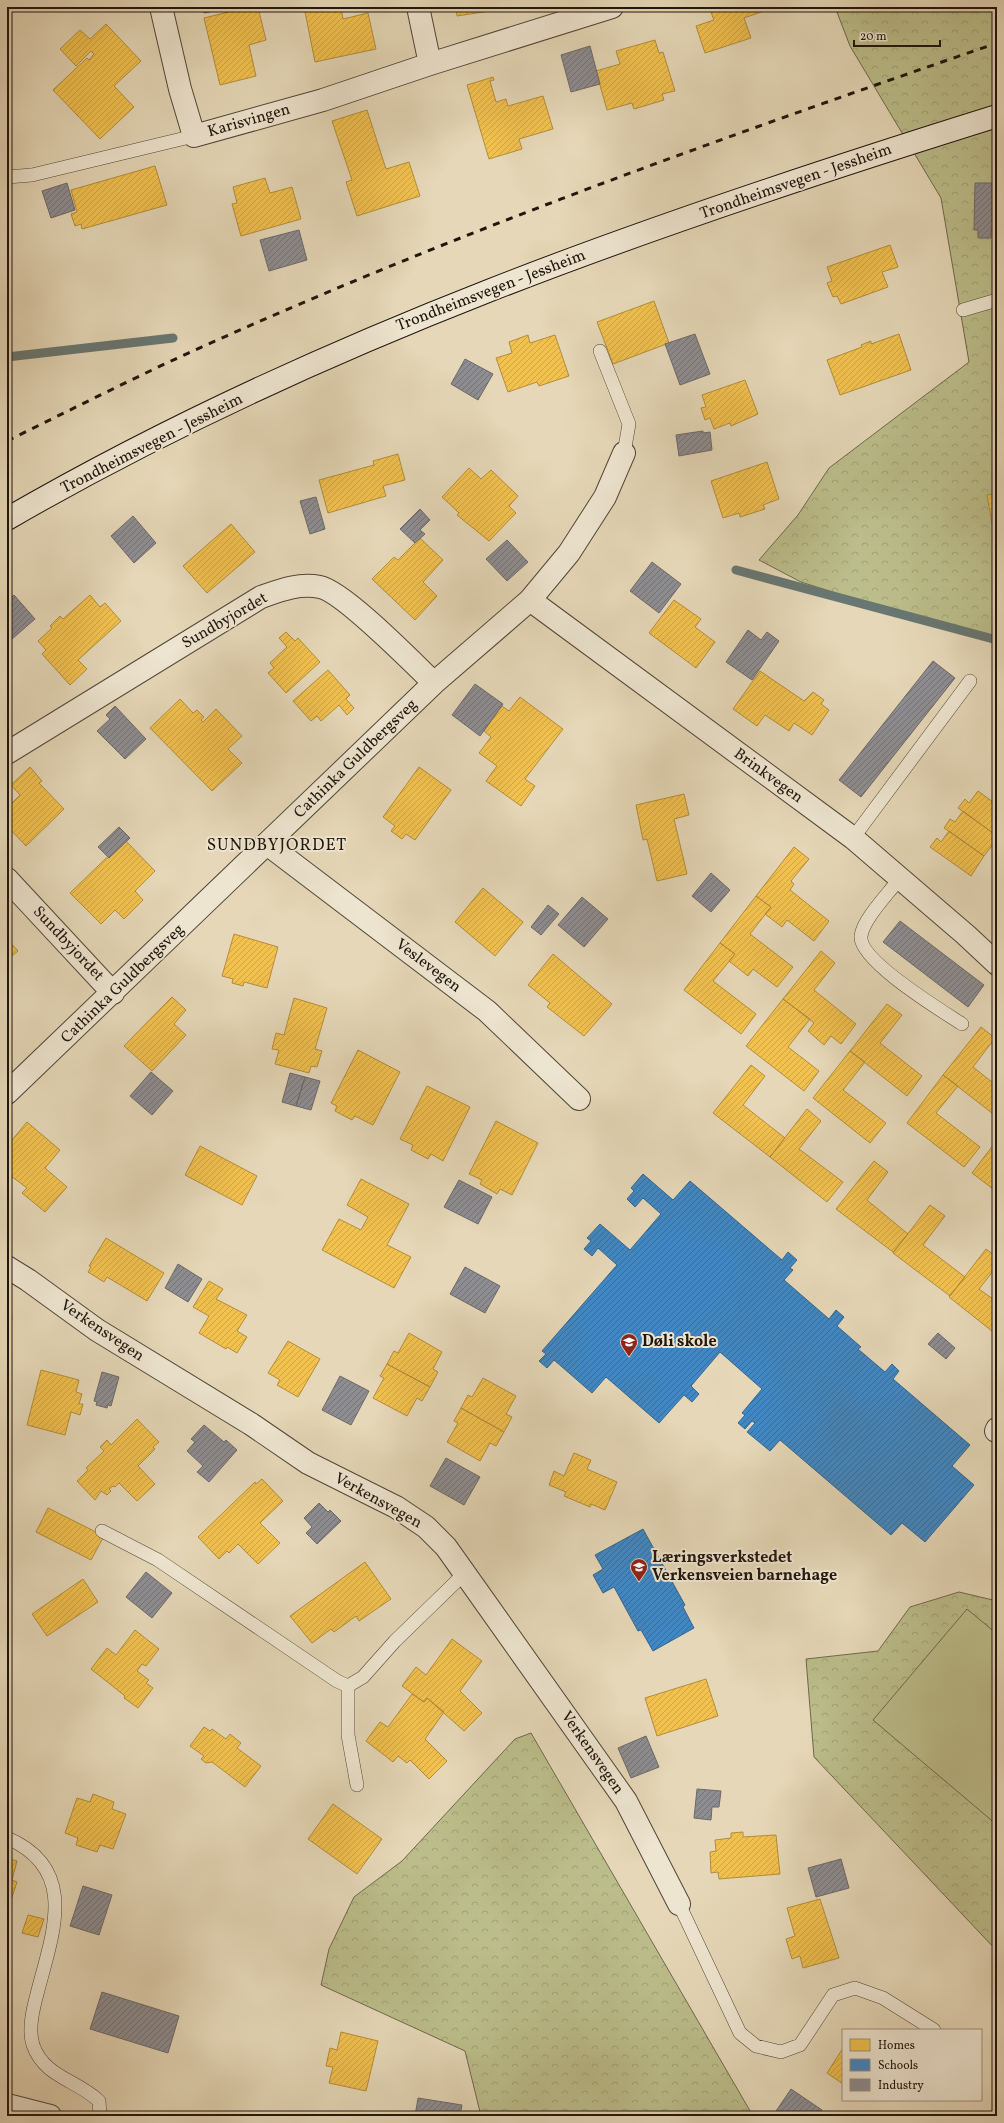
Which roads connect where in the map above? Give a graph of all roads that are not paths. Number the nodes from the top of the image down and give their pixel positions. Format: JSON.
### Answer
{"nodes":[{"id":1,"x":162,"y":7,"type":"edge"},
{"id":2,"x":418,"y":7,"type":"edge"},
{"id":3,"x":612,"y":7,"type":"edge"},
{"id":4,"x":430,"y":64,"type":"junction"},
{"id":5,"x":997,"y":116,"type":"edge"},
{"id":6,"x":194,"y":136,"type":"junction"},
{"id":7,"x":7,"y":177,"type":"edge"},
{"id":8,"x":997,"y":300,"type":"edge"},
{"id":9,"x":963,"y":310,"type":"dead end"},
{"id":10,"x":600,"y":351,"type":"dead end"},
{"id":11,"x":624,"y":453,"type":"joint"},
{"id":12,"x":7,"y":519,"type":"edge"},
{"id":13,"x":530,"y":600,"type":"junction"},
{"id":14,"x":970,"y":681,"type":"dead end"},
{"id":15,"x":434,"y":683,"type":"junction"},
{"id":16,"x":7,"y":752,"type":"edge"},
{"id":17,"x":853,"y":838,"type":"junction"},
{"id":18,"x":267,"y":844,"type":"junction"},
{"id":19,"x":900,"y":878,"type":"junction"},
{"id":20,"x":7,"y":879,"type":"edge"},
{"id":21,"x":997,"y":964,"type":"edge"},
{"id":22,"x":113,"y":993,"type":"junction"},
{"id":23,"x":962,"y":1024,"type":"dead end"},
{"id":24,"x":7,"y":1093,"type":"edge"},
{"id":25,"x":579,"y":1099,"type":"dead end"},
{"id":26,"x":7,"y":1267,"type":"edge"},
{"id":27,"x":102,"y":1531,"type":"dead end"},
{"id":28,"x":464,"y":1574,"type":"junction"},
{"id":29,"x":348,"y":1686,"type":"junction"},
{"id":30,"x":357,"y":1785,"type":"dead end"},
{"id":31,"x":7,"y":1838,"type":"edge"},
{"id":32,"x":680,"y":1904,"type":"joint"},
{"id":33,"x":932,"y":2029,"type":"edge"},
{"id":34,"x":18,"y":2110,"type":"edge"},
{"id":35,"x":50,"y":2116,"type":"edge"},
{"id":36,"x":100,"y":2116,"type":"edge"}],
"edges":[{"from":1,"to":6,"type":"street","name":"Karisvingen"},
{"from":2,"to":4,"type":"street"},
{"from":3,"to":4,"type":"street","name":"Karisvingen"},
{"from":4,"to":6,"type":"street","name":"Karisvingen"},
{"from":5,"to":12,"type":"street","name":"Trondheimsvegen - Jessheim"},
{"from":6,"to":7,"type":"lane"},
{"from":8,"to":9,"type":"lane"},
{"from":10,"to":11,"type":"lane"},
{"from":11,"to":13,"type":"street","name":"Cathinka Guldbergsveg"},
{"from":13,"to":15,"type":"street","name":"Cathinka Guldbergsveg"},
{"from":13,"to":17,"type":"street","name":"Brinkvegen"},
{"from":14,"to":17,"type":"lane"},
{"from":15,"to":16,"type":"street","name":"Sundbyjordet"},
{"from":15,"to":18,"type":"street","name":"Cathinka Guldbergsveg"},
{"from":17,"to":19,"type":"street","name":"Brinkvegen"},
{"from":18,"to":22,"type":"street","name":"Cathinka Guldbergsveg"},
{"from":18,"to":25,"type":"street","name":"Veslevegen"},
{"from":19,"to":21,"type":"street","name":"Brinkvegen"},
{"from":19,"to":23,"type":"lane"},
{"from":20,"to":22,"type":"street","name":"Sundbyjordet"},
{"from":22,"to":24,"type":"street","name":"Cathinka Guldbergsveg"},
{"from":26,"to":28,"type":"street","name":"Verkensvegen"},
{"from":27,"to":29,"type":"lane"},
{"from":28,"to":29,"type":"lane"},
{"from":28,"to":32,"type":"street","name":"Verkensvegen"},
{"from":29,"to":30,"type":"lane"},
{"from":31,"to":36,"type":"lane"},
{"from":32,"to":33,"type":"lane"},
{"from":34,"to":35,"type":"street"}]}
